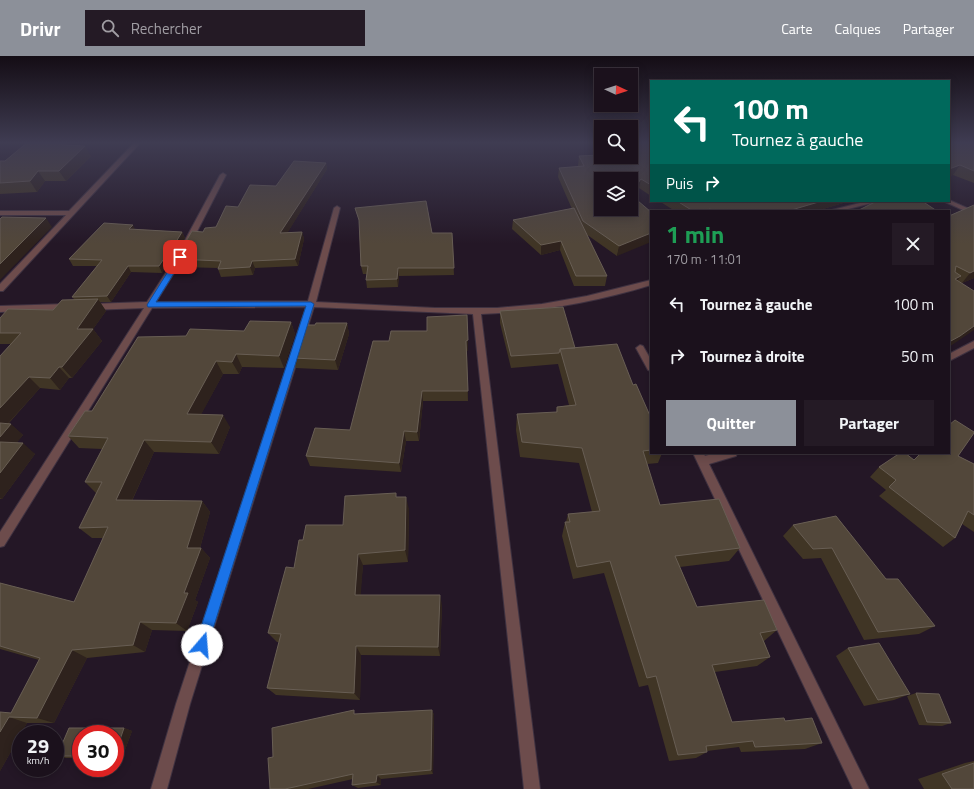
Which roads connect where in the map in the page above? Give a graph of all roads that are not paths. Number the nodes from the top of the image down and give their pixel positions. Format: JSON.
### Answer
{"nodes":[{"id":1,"x":106,"y":176,"type":"edge"},
{"id":2,"x":221,"y":176,"type":"edge"},
{"id":3,"x":873,"y":202,"type":"edge"},
{"id":4,"x":948,"y":202,"type":"edge"},
{"id":5,"x":336,"y":208,"type":"dead end"},
{"id":6,"x":842,"y":210,"type":"edge"},
{"id":7,"x":0,"y":213,"type":"edge"},
{"id":8,"x":71,"y":213,"type":"junction"},
{"id":9,"x":974,"y":213,"type":"edge"},
{"id":10,"x":650,"y":282,"type":"edge"},
{"id":11,"x":0,"y":289,"type":"edge"},
{"id":12,"x":311,"y":304,"type":"junction"},
{"id":13,"x":151,"y":305,"type":"junction"},
{"id":14,"x":0,"y":309,"type":"edge"},
{"id":15,"x":477,"y":311,"type":"junction"},
{"id":16,"x":974,"y":344,"type":"edge"},
{"id":17,"x":640,"y":348,"type":"dead end"},
{"id":18,"x":950,"y":357,"type":"edge"},
{"id":19,"x":650,"y":366,"type":"edge"},
{"id":20,"x":724,"y":454,"type":"edge"},
{"id":21,"x":700,"y":457,"type":"edge"},
{"id":22,"x":0,"y":542,"type":"edge"},
{"id":23,"x":159,"y":789,"type":"edge"},
{"id":24,"x":532,"y":789,"type":"edge"},
{"id":25,"x":861,"y":789,"type":"edge"}],
"edges":[{"from":1,"to":8,"type":"street"},
{"from":2,"to":13,"type":"street"},
{"from":3,"to":6,"type":"street"},
{"from":4,"to":9,"type":"street"},
{"from":5,"to":12,"type":"street"},
{"from":7,"to":8,"type":"street"},
{"from":8,"to":11,"type":"street"},
{"from":10,"to":15,"type":"street"},
{"from":12,"to":13,"type":"street"},
{"from":12,"to":15,"type":"street"},
{"from":12,"to":23,"type":"street"},
{"from":13,"to":14,"type":"street"},
{"from":13,"to":22,"type":"street"},
{"from":15,"to":24,"type":"street"},
{"from":16,"to":18,"type":"street"},
{"from":17,"to":19,"type":"street"},
{"from":20,"to":21,"type":"street"},
{"from":21,"to":25,"type":"street"}]}
